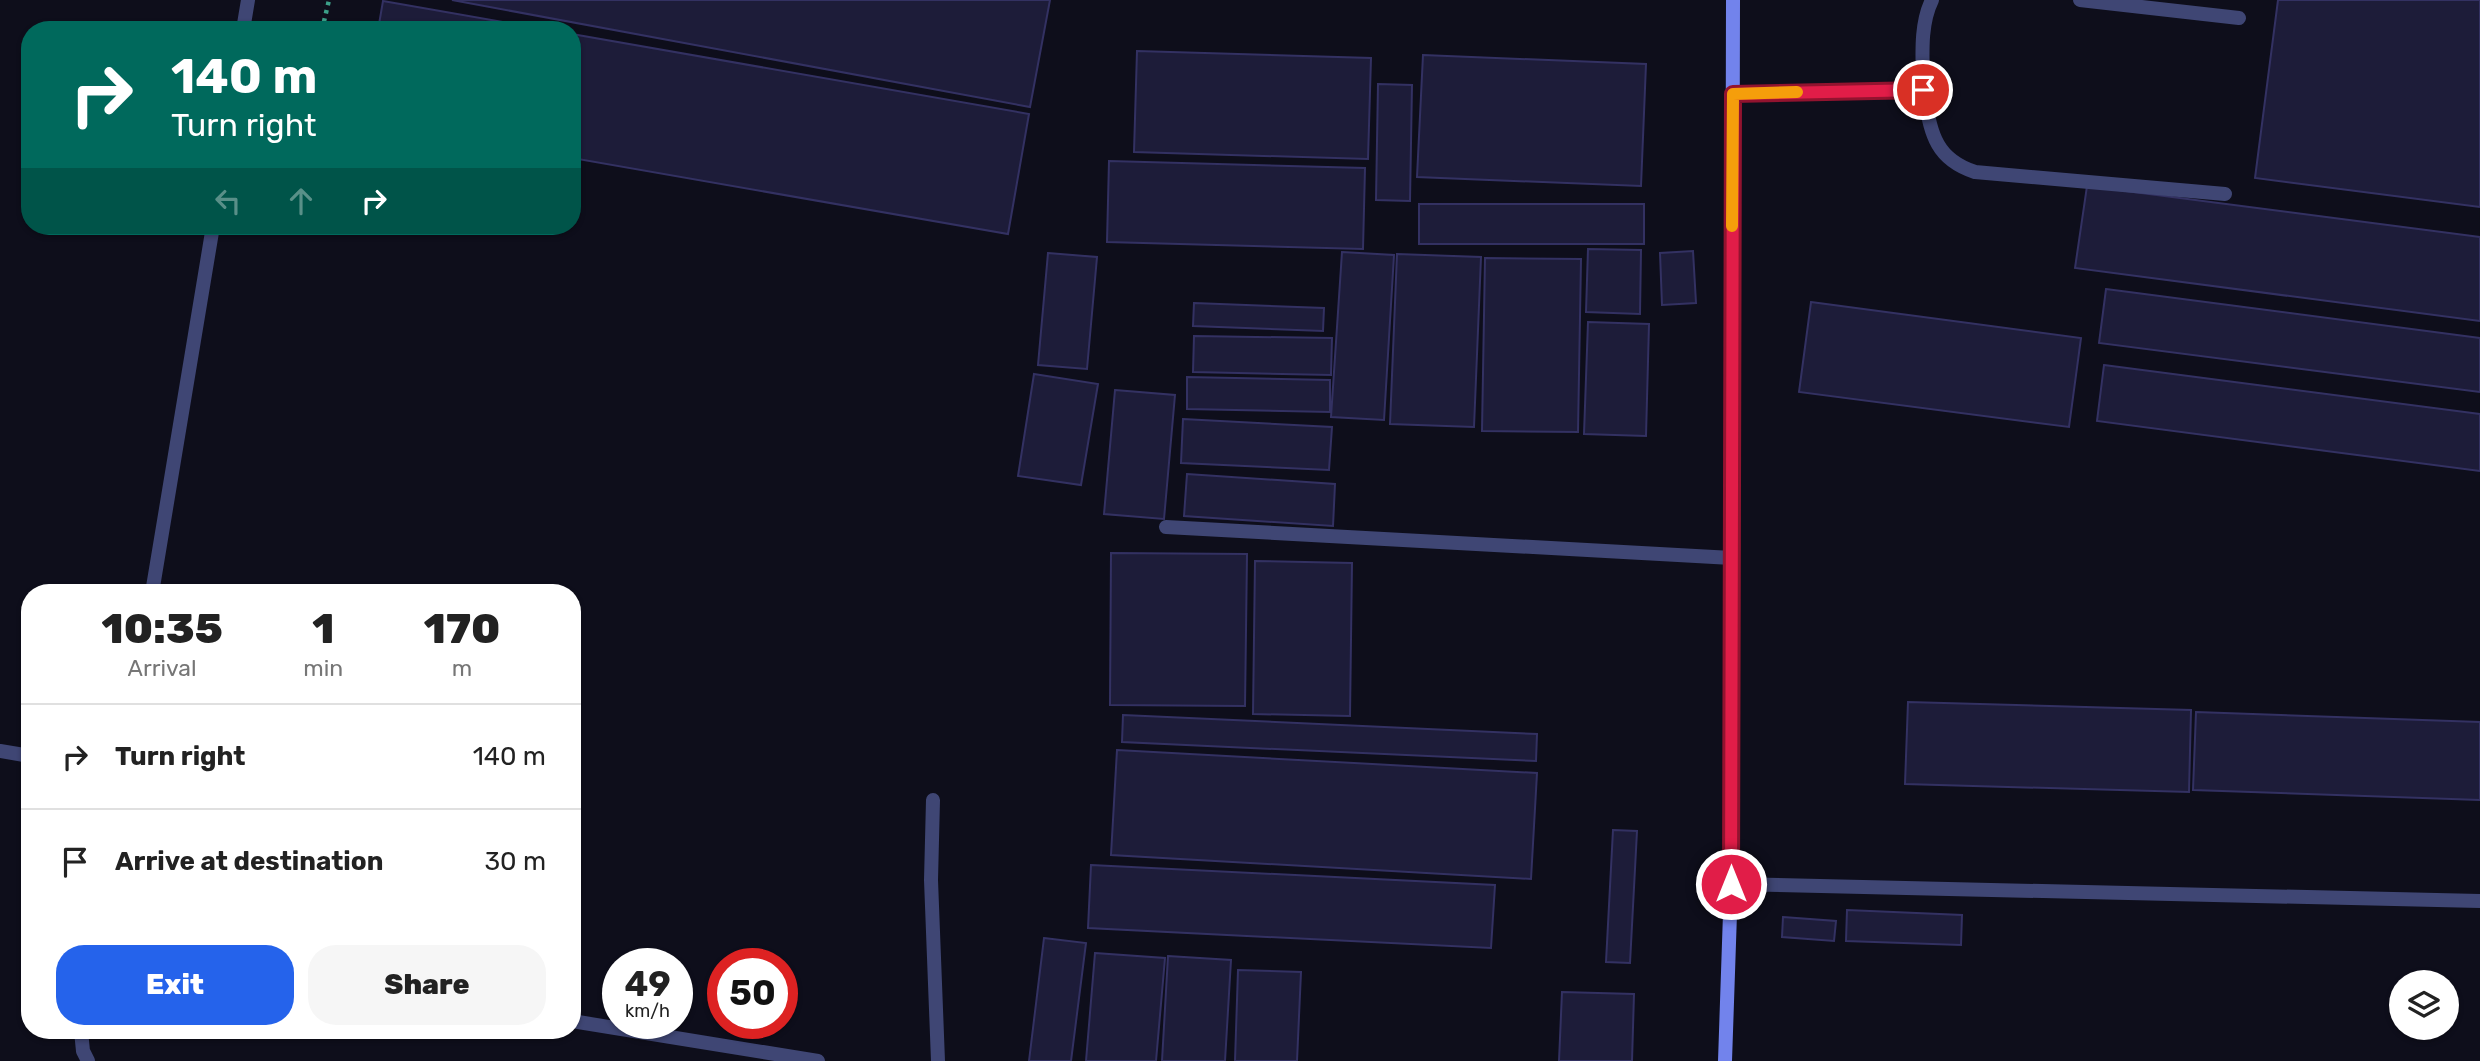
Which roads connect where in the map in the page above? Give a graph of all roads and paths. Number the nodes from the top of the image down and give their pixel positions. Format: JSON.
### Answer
{"nodes":[{"id":1,"x":247,"y":0,"type":"edge"},
{"id":2,"x":329,"y":0,"type":"edge"},
{"id":3,"x":1733,"y":0,"type":"edge"},
{"id":4,"x":1933,"y":0,"type":"edge"},
{"id":5,"x":2080,"y":0,"type":"edge"},
{"id":6,"x":2239,"y":18,"type":"dead end"},
{"id":7,"x":244,"y":21,"type":"edge"},
{"id":8,"x":324,"y":21,"type":"edge"},
{"id":9,"x":1923,"y":90,"type":"junction"},
{"id":10,"x":1733,"y":94,"type":"junction"},
{"id":11,"x":2225,"y":194,"type":"dead end"},
{"id":12,"x":212,"y":235,"type":"edge"},
{"id":13,"x":1166,"y":527,"type":"dead end"},
{"id":14,"x":1732,"y":558,"type":"junction"},
{"id":15,"x":153,"y":584,"type":"edge"},
{"id":16,"x":0,"y":751,"type":"edge"},
{"id":17,"x":21,"y":754,"type":"edge"},
{"id":18,"x":933,"y":800,"type":"dead end"},
{"id":19,"x":1731,"y":884,"type":"junction"},
{"id":20,"x":2480,"y":901,"type":"edge"},
{"id":21,"x":581,"y":1022,"type":"edge"},
{"id":22,"x":82,"y":1039,"type":"edge"},
{"id":23,"x":88,"y":1061,"type":"edge"},
{"id":24,"x":818,"y":1061,"type":"edge"},
{"id":25,"x":938,"y":1061,"type":"edge"},
{"id":26,"x":1725,"y":1061,"type":"edge"}],
"edges":[{"from":1,"to":7,"type":"street"},
{"from":2,"to":8,"type":"path"},
{"from":3,"to":10,"type":"main road"},
{"from":4,"to":9,"type":"street"},
{"from":5,"to":6,"type":"street"},
{"from":9,"to":10,"type":"street"},
{"from":9,"to":11,"type":"street"},
{"from":10,"to":14,"type":"main road"},
{"from":12,"to":15,"type":"street"},
{"from":13,"to":14,"type":"street"},
{"from":14,"to":19,"type":"main road"},
{"from":16,"to":17,"type":"street"},
{"from":18,"to":25,"type":"street"},
{"from":19,"to":20,"type":"street"},
{"from":19,"to":26,"type":"main road"},
{"from":21,"to":24,"type":"street"},
{"from":22,"to":23,"type":"street"}]}
